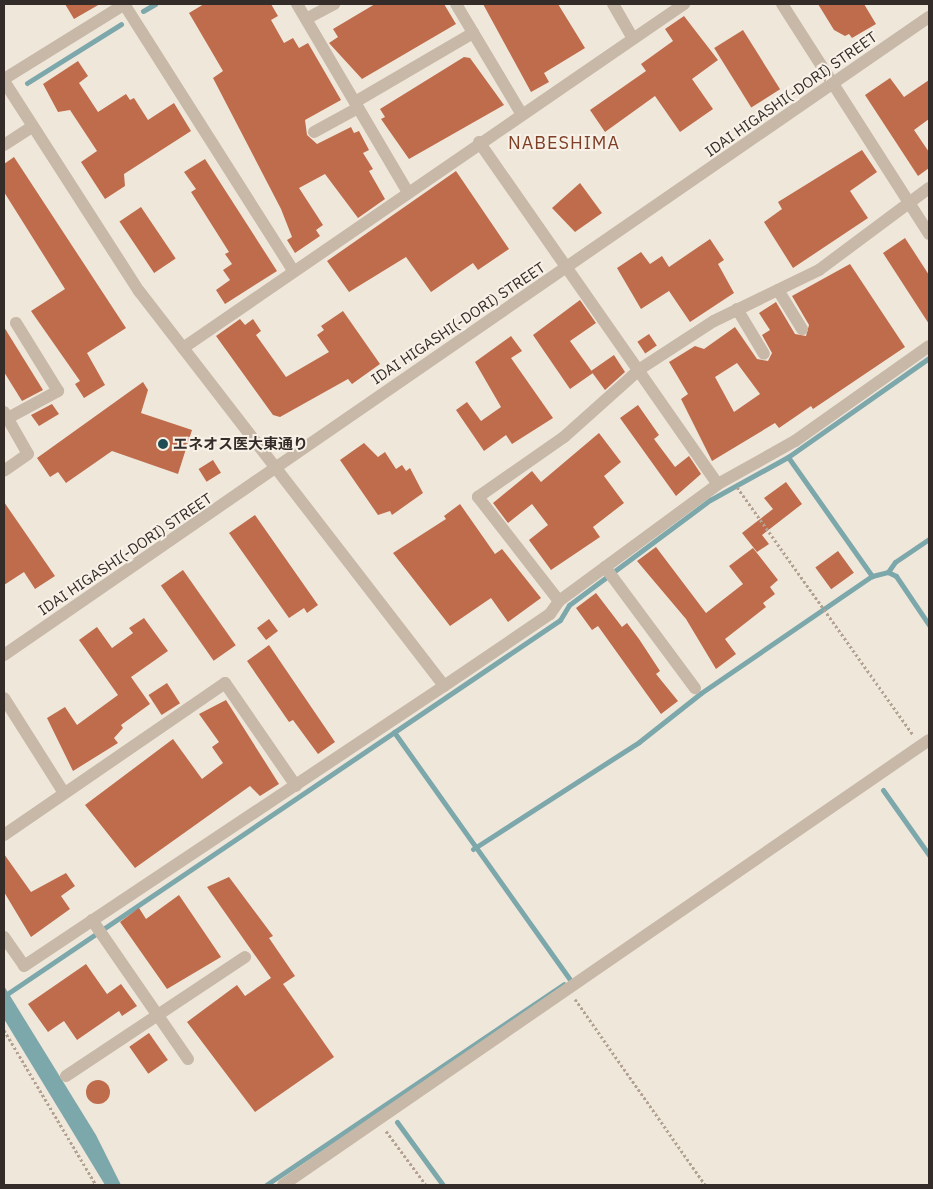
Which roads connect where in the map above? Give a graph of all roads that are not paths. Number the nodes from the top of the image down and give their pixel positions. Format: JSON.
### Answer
{"nodes":[{"id":1,"x":125,"y":4,"type":"edge"},
{"id":2,"x":297,"y":4,"type":"edge"},
{"id":3,"x":334,"y":4,"type":"edge"},
{"id":4,"x":456,"y":4,"type":"edge"},
{"id":5,"x":613,"y":4,"type":"edge"},
{"id":6,"x":684,"y":4,"type":"edge"},
{"id":7,"x":782,"y":4,"type":"edge"},
{"id":8,"x":929,"y":17,"type":"edge"},
{"id":9,"x":306,"y":19,"type":"junction"},
{"id":10,"x":473,"y":33,"type":"junction"},
{"id":11,"x":633,"y":38,"type":"junction"},
{"id":12,"x":4,"y":80,"type":"edge"},
{"id":13,"x":832,"y":86,"type":"junction"},
{"id":14,"x":357,"y":105,"type":"junction"},
{"id":15,"x":521,"y":114,"type":"junction"},
{"id":16,"x":30,"y":128,"type":"junction"},
{"id":17,"x":314,"y":132,"type":"dead end"},
{"id":18,"x":479,"y":142,"type":"junction"},
{"id":19,"x":4,"y":145,"type":"edge"},
{"id":20,"x":929,"y":188,"type":"edge"},
{"id":21,"x":407,"y":191,"type":"junction"},
{"id":22,"x":908,"y":203,"type":"junction"},
{"id":23,"x":929,"y":234,"type":"edge"},
{"id":24,"x":567,"y":269,"type":"junction"},
{"id":25,"x":294,"y":270,"type":"junction"},
{"id":26,"x":778,"y":290,"type":"junction"},
{"id":27,"x":737,"y":309,"type":"junction"},
{"id":28,"x":16,"y":323,"type":"dead end"},
{"id":29,"x":802,"y":329,"type":"dead end"},
{"id":30,"x":929,"y":346,"type":"edge"},
{"id":31,"x":182,"y":348,"type":"junction"},
{"id":32,"x":764,"y":354,"type":"dead end"},
{"id":33,"x":640,"y":369,"type":"junction"},
{"id":34,"x":6,"y":415,"type":"edge"},
{"id":35,"x":4,"y":472,"type":"edge"},
{"id":36,"x":276,"y":472,"type":"junction"},
{"id":37,"x":718,"y":484,"type":"junction"},
{"id":38,"x":608,"y":572,"type":"junction"},
{"id":39,"x":559,"y":601,"type":"junction"},
{"id":40,"x":4,"y":655,"type":"edge"},
{"id":41,"x":444,"y":686,"type":"junction"},
{"id":42,"x":695,"y":688,"type":"dead end"},
{"id":43,"x":4,"y":698,"type":"edge"},
{"id":44,"x":929,"y":740,"type":"edge"},
{"id":45,"x":296,"y":786,"type":"junction"},
{"id":46,"x":64,"y":793,"type":"junction"},
{"id":47,"x":4,"y":835,"type":"edge"},
{"id":48,"x":93,"y":922,"type":"junction"},
{"id":49,"x":4,"y":936,"type":"edge"},
{"id":50,"x":245,"y":956,"type":"dead end"},
{"id":51,"x":157,"y":1015,"type":"junction"},
{"id":52,"x":188,"y":1060,"type":"dead end"},
{"id":53,"x":66,"y":1076,"type":"dead end"},
{"id":54,"x":283,"y":1185,"type":"edge"}],
"edges":[{"from":1,"to":12,"type":"street"},
{"from":1,"to":25,"type":"street"},
{"from":2,"to":9,"type":"street"},
{"from":3,"to":9,"type":"street"},
{"from":4,"to":10,"type":"street"},
{"from":5,"to":11,"type":"street"},
{"from":6,"to":11,"type":"street"},
{"from":7,"to":13,"type":"street"},
{"from":8,"to":13,"type":"street","name":"IDAI HIGASHI(-DORI) STREET"},
{"from":9,"to":14,"type":"street"},
{"from":10,"to":14,"type":"street"},
{"from":10,"to":15,"type":"street"},
{"from":11,"to":15,"type":"street"},
{"from":12,"to":16,"type":"street"},
{"from":13,"to":22,"type":"street"},
{"from":13,"to":24,"type":"street","name":"IDAI HIGASHI(-DORI) STREET"},
{"from":14,"to":17,"type":"street"},
{"from":14,"to":21,"type":"street"},
{"from":15,"to":18,"type":"street"},
{"from":16,"to":19,"type":"street"},
{"from":16,"to":31,"type":"street"},
{"from":18,"to":21,"type":"street"},
{"from":18,"to":24,"type":"street"},
{"from":20,"to":22,"type":"street"},
{"from":21,"to":25,"type":"street"},
{"from":22,"to":23,"type":"street"},
{"from":22,"to":26,"type":"street"},
{"from":24,"to":33,"type":"street"},
{"from":24,"to":36,"type":"street","name":"IDAI HIGASHI(-DORI) STREET"},
{"from":25,"to":31,"type":"street"},
{"from":26,"to":27,"type":"street"},
{"from":26,"to":29,"type":"street"},
{"from":27,"to":32,"type":"street"},
{"from":27,"to":33,"type":"street"},
{"from":28,"to":34,"type":"street"},
{"from":30,"to":37,"type":"street"},
{"from":31,"to":36,"type":"street"},
{"from":33,"to":37,"type":"street"},
{"from":33,"to":39,"type":"street"},
{"from":34,"to":35,"type":"street"},
{"from":36,"to":40,"type":"street","name":"IDAI HIGASHI(-DORI) STREET"},
{"from":36,"to":41,"type":"street"},
{"from":37,"to":38,"type":"street"},
{"from":38,"to":39,"type":"street"},
{"from":38,"to":42,"type":"street"},
{"from":39,"to":41,"type":"street"},
{"from":41,"to":45,"type":"street"},
{"from":43,"to":46,"type":"street"},
{"from":44,"to":54,"type":"street"},
{"from":45,"to":46,"type":"street"},
{"from":45,"to":48,"type":"street"},
{"from":46,"to":47,"type":"street"},
{"from":48,"to":49,"type":"street"},
{"from":48,"to":51,"type":"street"},
{"from":50,"to":51,"type":"street"},
{"from":51,"to":52,"type":"street"},
{"from":51,"to":53,"type":"street"}]}
